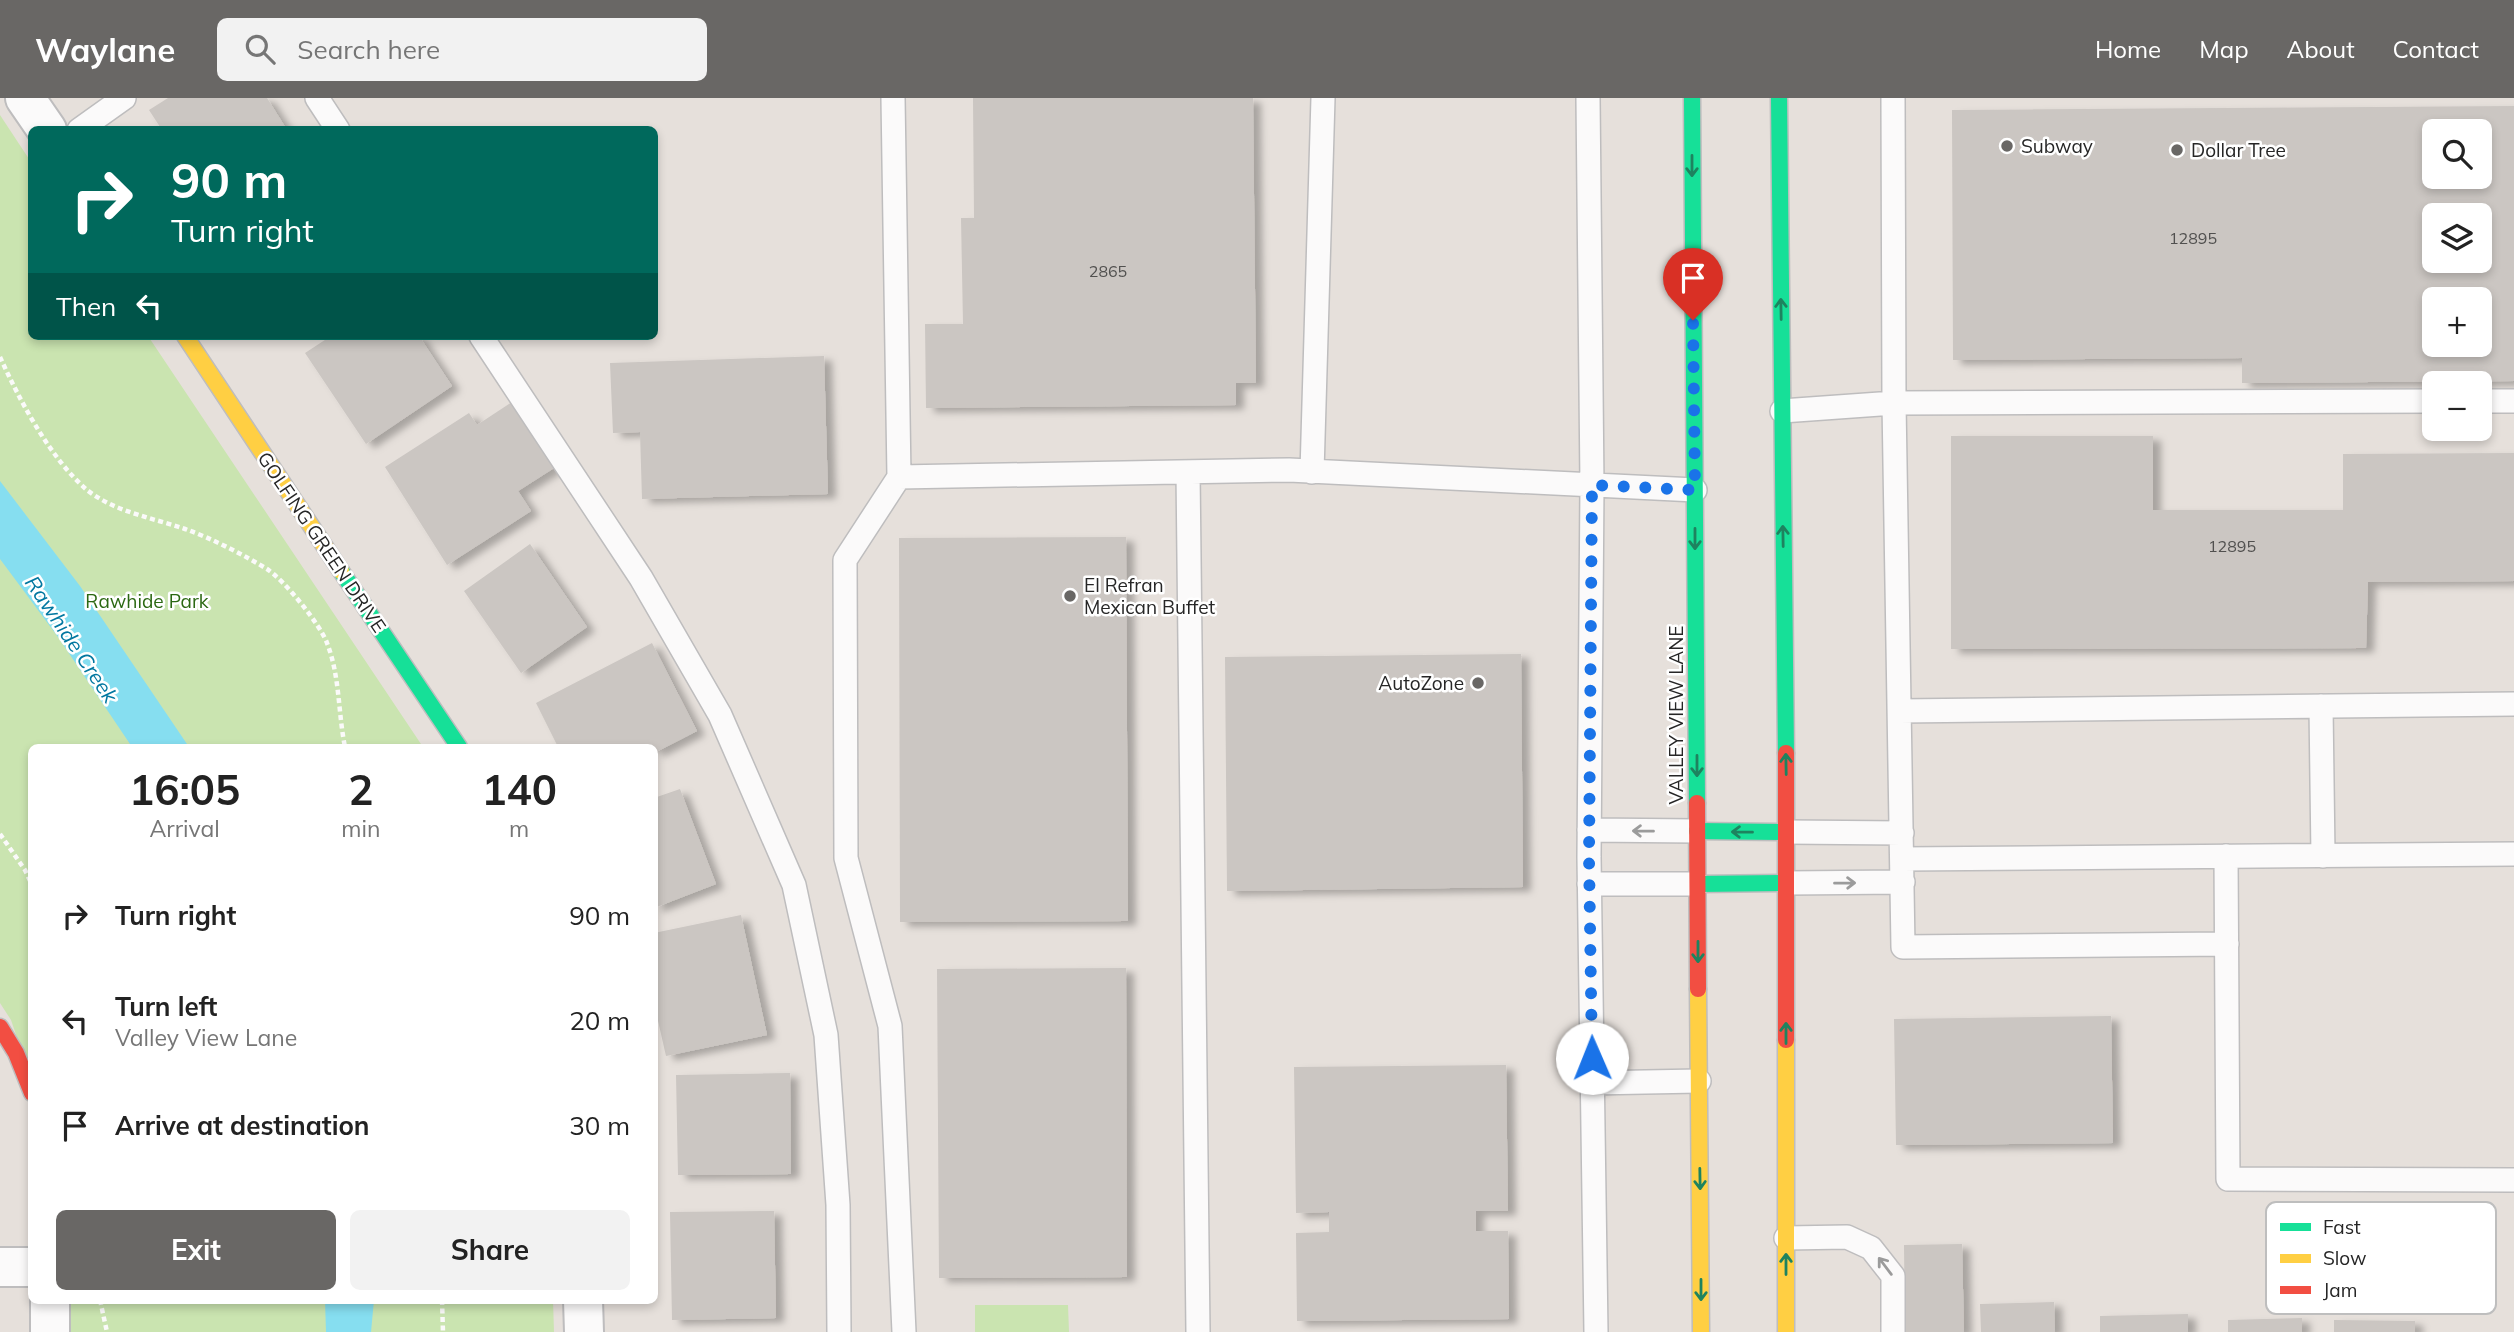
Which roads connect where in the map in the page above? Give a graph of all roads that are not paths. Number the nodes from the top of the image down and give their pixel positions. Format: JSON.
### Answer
{"nodes":[{"id":1,"x":25,"y":98,"type":"edge"},
{"id":2,"x":124,"y":98,"type":"edge"},
{"id":3,"x":317,"y":98,"type":"edge"},
{"id":4,"x":893,"y":98,"type":"edge"},
{"id":5,"x":1323,"y":98,"type":"edge"},
{"id":6,"x":1588,"y":98,"type":"edge"},
{"id":7,"x":1692,"y":98,"type":"edge"},
{"id":8,"x":1779,"y":98,"type":"edge"},
{"id":9,"x":1893,"y":98,"type":"edge"},
{"id":10,"x":44,"y":126,"type":"edge"},
{"id":11,"x":85,"y":126,"type":"edge"},
{"id":12,"x":335,"y":126,"type":"edge"},
{"id":13,"x":188,"y":340,"type":"edge"},
{"id":14,"x":484,"y":340,"type":"edge"},
{"id":15,"x":2422,"y":401,"type":"edge"},
{"id":16,"x":2492,"y":401,"type":"edge"},
{"id":17,"x":2514,"y":401,"type":"edge"},
{"id":18,"x":1894,"y":404,"type":"junction"},
{"id":19,"x":1782,"y":411,"type":"junction"},
{"id":20,"x":1188,"y":472,"type":"junction"},
{"id":21,"x":1312,"y":472,"type":"junction"},
{"id":22,"x":899,"y":477,"type":"junction"},
{"id":23,"x":1592,"y":485,"type":"junction"},
{"id":24,"x":1695,"y":490,"type":"junction"},
{"id":25,"x":2514,"y":704,"type":"edge"},
{"id":26,"x":2321,"y":706,"type":"junction"},
{"id":27,"x":1900,"y":711,"type":"junction"},
{"id":28,"x":456,"y":744,"type":"edge"},
{"id":29,"x":1589,"y":830,"type":"junction"},
{"id":30,"x":1697,"y":831,"type":"junction"},
{"id":31,"x":1786,"y":832,"type":"junction"},
{"id":32,"x":1902,"y":833,"type":"junction"},
{"id":33,"x":2514,"y":854,"type":"edge"},
{"id":34,"x":2226,"y":856,"type":"junction"},
{"id":35,"x":2323,"y":856,"type":"junction"},
{"id":36,"x":1902,"y":859,"type":"junction"},
{"id":37,"x":1903,"y":882,"type":"junction"},
{"id":38,"x":1786,"y":883,"type":"junction"},
{"id":39,"x":1589,"y":884,"type":"junction"},
{"id":40,"x":1698,"y":884,"type":"junction"},
{"id":41,"x":2227,"y":944,"type":"junction"},
{"id":42,"x":0,"y":1027,"type":"edge"},
{"id":43,"x":1699,"y":1081,"type":"junction"},
{"id":44,"x":28,"y":1083,"type":"edge"},
{"id":45,"x":1592,"y":1083,"type":"junction"},
{"id":46,"x":2514,"y":1181,"type":"edge"},
{"id":47,"x":1786,"y":1238,"type":"junction"},
{"id":48,"x":0,"y":1267,"type":"edge"},
{"id":49,"x":28,"y":1267,"type":"edge"},
{"id":50,"x":50,"y":1304,"type":"edge"},
{"id":51,"x":583,"y":1304,"type":"edge"},
{"id":52,"x":50,"y":1332,"type":"edge"},
{"id":53,"x":584,"y":1332,"type":"edge"},
{"id":54,"x":839,"y":1332,"type":"edge"},
{"id":55,"x":904,"y":1332,"type":"edge"},
{"id":56,"x":1198,"y":1332,"type":"edge"},
{"id":57,"x":1596,"y":1332,"type":"edge"},
{"id":58,"x":1701,"y":1332,"type":"edge"},
{"id":59,"x":1786,"y":1332,"type":"edge"},
{"id":60,"x":1893,"y":1332,"type":"edge"}],
"edges":[{"from":1,"to":10,"type":"street"},
{"from":2,"to":11,"type":"lane"},
{"from":3,"to":12,"type":"lane"},
{"from":4,"to":22,"type":"lane"},
{"from":5,"to":21,"type":"lane"},
{"from":6,"to":23,"type":"lane"},
{"from":7,"to":24,"type":"main road","name":"VALLEY VIEW LANE","one_way":true},
{"from":19,"to":8,"type":"main road","one_way":true},
{"from":9,"to":18,"type":"lane"},
{"from":13,"to":28,"type":"main road","name":"GOLFING GREEN DRIVE"},
{"from":14,"to":54,"type":"lane"},
{"from":15,"to":18,"type":"lane"},
{"from":16,"to":17,"type":"lane"},
{"from":18,"to":19,"type":"lane"},
{"from":18,"to":27,"type":"lane"},
{"from":31,"to":19,"type":"main road","one_way":true},
{"from":20,"to":21,"type":"lane"},
{"from":20,"to":22,"type":"lane"},
{"from":20,"to":56,"type":"lane"},
{"from":21,"to":23,"type":"lane"},
{"from":22,"to":55,"type":"lane"},
{"from":23,"to":24,"type":"lane"},
{"from":23,"to":29,"type":"lane"},
{"from":24,"to":30,"type":"main road","name":"VALLEY VIEW LANE","one_way":true},
{"from":25,"to":26,"type":"lane"},
{"from":26,"to":27,"type":"lane"},
{"from":26,"to":35,"type":"lane"},
{"from":27,"to":32,"type":"lane"},
{"from":30,"to":29,"type":"lane","one_way":true},
{"from":29,"to":39,"type":"lane"},
{"from":31,"to":30,"type":"main road","one_way":true},
{"from":30,"to":40,"type":"main road","name":"VALLEY VIEW LANE"},
{"from":31,"to":32,"type":"lane"},
{"from":31,"to":38,"type":"main road"},
{"from":32,"to":36,"type":"lane"},
{"from":33,"to":35,"type":"lane"},
{"from":34,"to":35,"type":"lane"},
{"from":34,"to":36,"type":"lane"},
{"from":34,"to":41,"type":"lane"},
{"from":36,"to":37,"type":"lane"},
{"from":38,"to":37,"type":"lane","one_way":true},
{"from":37,"to":41,"type":"lane"},
{"from":38,"to":40,"type":"main road"},
{"from":47,"to":38,"type":"main road","one_way":true},
{"from":39,"to":40,"type":"lane"},
{"from":39,"to":45,"type":"lane"},
{"from":40,"to":43,"type":"main road","name":"VALLEY VIEW LANE","one_way":true},
{"from":41,"to":46,"type":"lane"},
{"from":42,"to":44,"type":"main road"},
{"from":43,"to":45,"type":"lane"},
{"from":43,"to":58,"type":"main road","name":"VALLEY VIEW LANE","one_way":true},
{"from":45,"to":57,"type":"lane"},
{"from":59,"to":47,"type":"main road","one_way":true},
{"from":60,"to":47,"type":"lane","one_way":true},
{"from":48,"to":49,"type":"street"},
{"from":50,"to":52,"type":"street"},
{"from":51,"to":53,"type":"street"}]}
